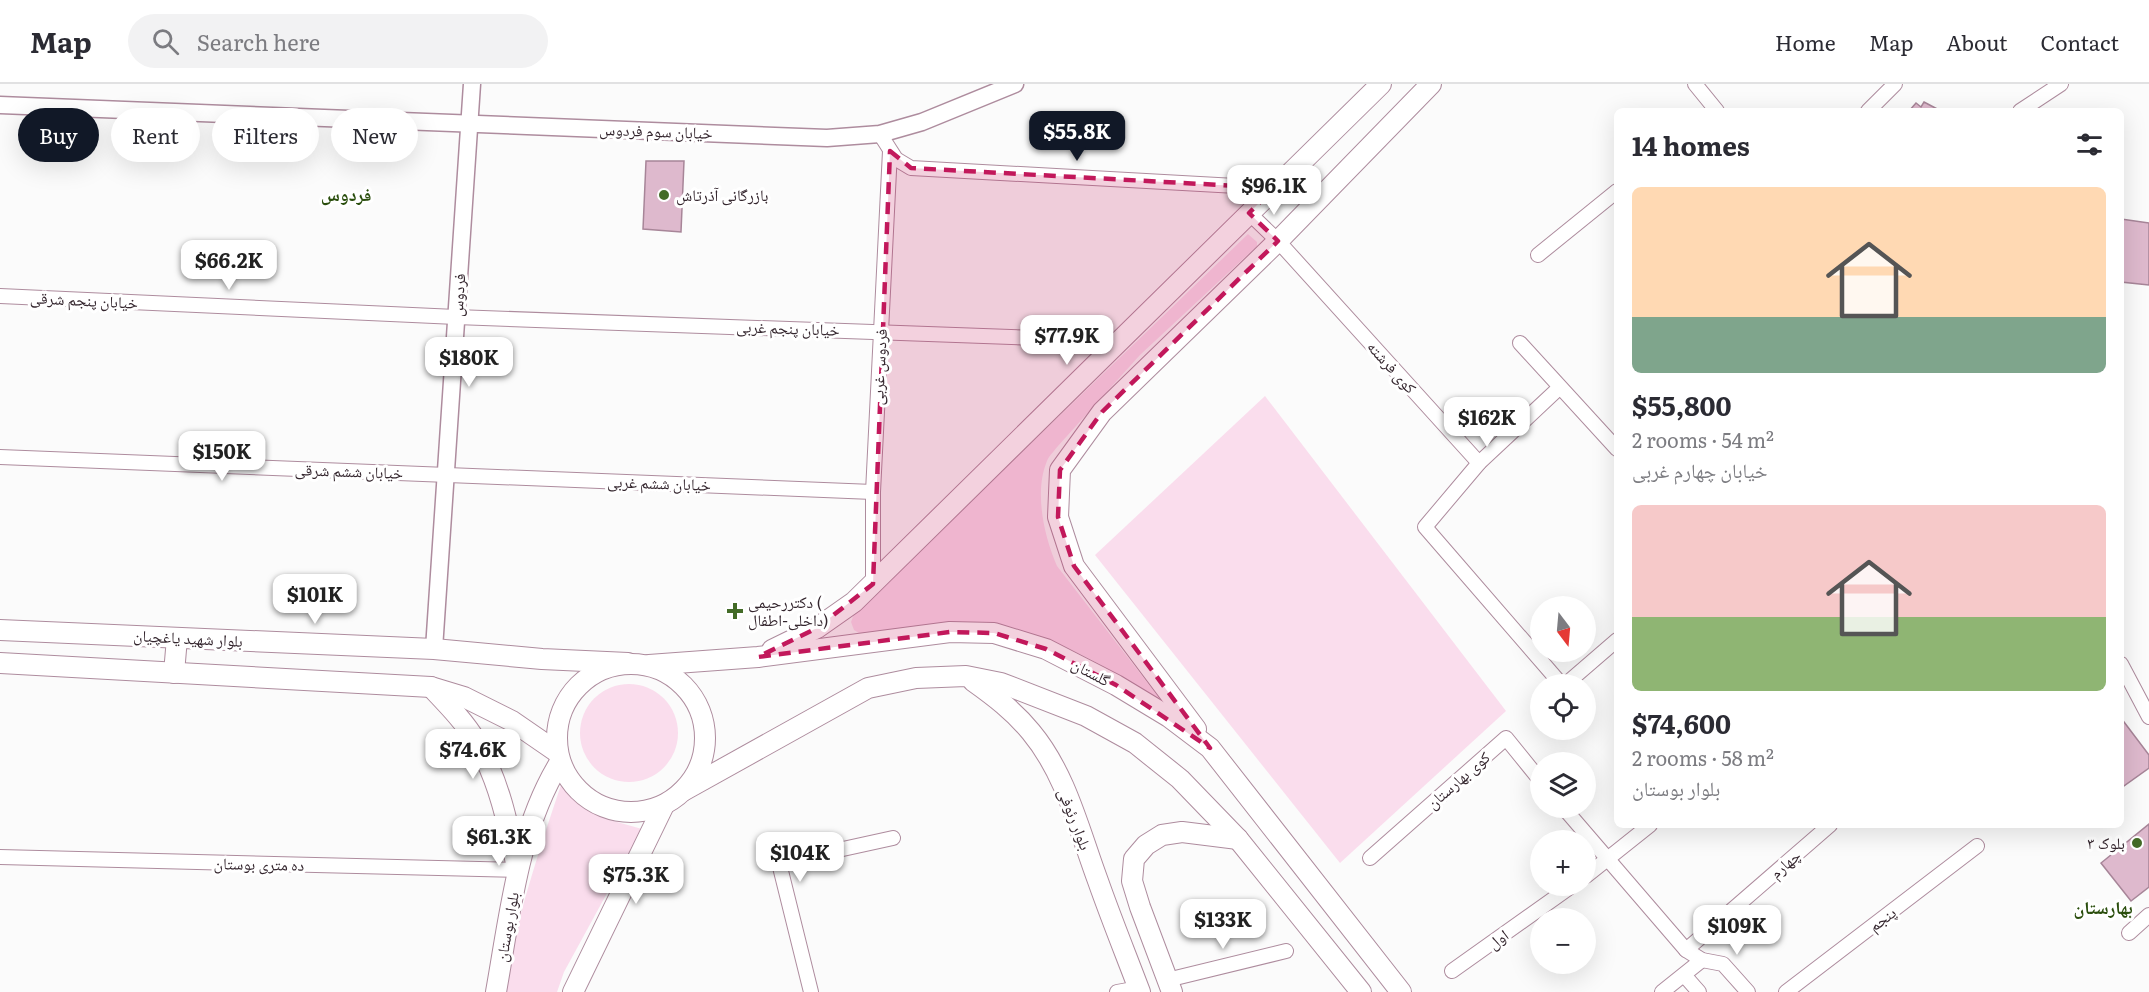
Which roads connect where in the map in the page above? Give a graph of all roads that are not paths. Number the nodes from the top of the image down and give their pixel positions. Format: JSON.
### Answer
{"nodes":[{"id":1,"x":472,"y":84,"type":"edge"},
{"id":2,"x":1015,"y":84,"type":"edge"},
{"id":3,"x":1381,"y":84,"type":"edge"},
{"id":4,"x":1431,"y":84,"type":"edge"},
{"id":5,"x":1695,"y":84,"type":"edge"},
{"id":6,"x":1895,"y":84,"type":"edge"},
{"id":7,"x":2061,"y":84,"type":"edge"},
{"id":8,"x":0,"y":105,"type":"edge"},
{"id":9,"x":1715,"y":108,"type":"edge"},
{"id":10,"x":1871,"y":108,"type":"edge"},
{"id":11,"x":2025,"y":108,"type":"edge"},
{"id":12,"x":470,"y":124,"type":"junction"},
{"id":13,"x":880,"y":134,"type":"junction"},
{"id":14,"x":890,"y":150,"type":"junction"},
{"id":15,"x":1274,"y":188,"type":"junction"},
{"id":16,"x":1614,"y":193,"type":"edge"},
{"id":17,"x":1249,"y":213,"type":"junction"},
{"id":18,"x":1278,"y":242,"type":"junction"},
{"id":19,"x":1538,"y":255,"type":"dead end"},
{"id":20,"x":0,"y":296,"type":"edge"},
{"id":21,"x":456,"y":317,"type":"junction"},
{"id":22,"x":881,"y":331,"type":"junction"},
{"id":23,"x":1120,"y":341,"type":"junction"},
{"id":24,"x":1520,"y":343,"type":"dead end"},
{"id":25,"x":1559,"y":388,"type":"junction"},
{"id":26,"x":1614,"y":446,"type":"edge"},
{"id":27,"x":0,"y":458,"type":"edge"},
{"id":28,"x":1479,"y":463,"type":"junction"},
{"id":29,"x":446,"y":475,"type":"junction"},
{"id":30,"x":873,"y":492,"type":"junction"},
{"id":31,"x":873,"y":584,"type":"junction"},
{"id":32,"x":0,"y":630,"type":"edge"},
{"id":33,"x":177,"y":638,"type":"junction"},
{"id":34,"x":1614,"y":643,"type":"edge"},
{"id":35,"x":434,"y":649,"type":"junction"},
{"id":36,"x":758,"y":657,"type":"junction"},
{"id":37,"x":0,"y":663,"type":"edge"},
{"id":38,"x":628,"y":663,"type":"junction"},
{"id":39,"x":649,"y":665,"type":"junction"},
{"id":40,"x":2124,"y":670,"type":"edge"},
{"id":41,"x":174,"y":673,"type":"junction"},
{"id":42,"x":1552,"y":674,"type":"edge"},
{"id":43,"x":1578,"y":674,"type":"edge"},
{"id":44,"x":966,"y":676,"type":"junction"},
{"id":45,"x":431,"y":687,"type":"junction"},
{"id":46,"x":2149,"y":717,"type":"edge"},
{"id":47,"x":1210,"y":748,"type":"junction"},
{"id":48,"x":558,"y":757,"type":"junction"},
{"id":49,"x":1530,"y":768,"type":"edge"},
{"id":50,"x":683,"y":791,"type":"junction"},
{"id":51,"x":664,"y":804,"type":"junction"},
{"id":52,"x":1572,"y":818,"type":"edge"},
{"id":53,"x":1646,"y":828,"type":"edge"},
{"id":54,"x":1827,"y":828,"type":"edge"},
{"id":55,"x":893,"y":838,"type":"dead end"},
{"id":56,"x":1238,"y":839,"type":"junction"},
{"id":57,"x":1977,"y":846,"type":"dead end"},
{"id":58,"x":0,"y":857,"type":"edge"},
{"id":59,"x":1370,"y":858,"type":"dead end"},
{"id":60,"x":1607,"y":860,"type":"junction"},
{"id":61,"x":1596,"y":868,"type":"edge"},
{"id":62,"x":518,"y":870,"type":"junction"},
{"id":63,"x":1558,"y":896,"type":"edge"},
{"id":64,"x":2149,"y":915,"type":"edge"},
{"id":65,"x":2129,"y":933,"type":"dead end"},
{"id":66,"x":1686,"y":950,"type":"junction"},
{"id":67,"x":1286,"y":951,"type":"dead end"},
{"id":68,"x":1702,"y":960,"type":"junction"},
{"id":69,"x":1452,"y":971,"type":"dead end"},
{"id":70,"x":1684,"y":975,"type":"junction"},
{"id":71,"x":1170,"y":986,"type":"edge"},
{"id":72,"x":1139,"y":990,"type":"edge"},
{"id":73,"x":496,"y":992,"type":"edge"},
{"id":74,"x":573,"y":992,"type":"edge"},
{"id":75,"x":811,"y":992,"type":"edge"},
{"id":76,"x":1117,"y":992,"type":"edge"},
{"id":77,"x":1361,"y":992,"type":"edge"},
{"id":78,"x":1401,"y":992,"type":"edge"},
{"id":79,"x":1662,"y":992,"type":"edge"},
{"id":80,"x":1699,"y":992,"type":"edge"},
{"id":81,"x":1748,"y":992,"type":"edge"},
{"id":82,"x":1786,"y":992,"type":"edge"}],
"edges":[{"from":1,"to":12,"type":"street","name":"فردوس"},
{"from":2,"to":13,"type":"street","name":"خیابان سوم فردوس"},
{"from":3,"to":15,"type":"main road"},
{"from":4,"to":18,"type":"main road"},
{"from":5,"to":9,"type":"street"},
{"from":6,"to":10,"type":"street"},
{"from":7,"to":11,"type":"street"},
{"from":8,"to":12,"type":"street","name":"خیابان سوم فردوس"},
{"from":12,"to":13,"type":"street","name":"خیابان سوم فردوس"},
{"from":12,"to":21,"type":"street","name":"فردوس"},
{"from":13,"to":14,"type":"street"},
{"from":14,"to":15,"type":"street"},
{"from":14,"to":22,"type":"street","name":"فردوس غربی"},
{"from":15,"to":17,"type":"main road"},
{"from":16,"to":19,"type":"street"},
{"from":17,"to":18,"type":"street","name":"کوی فرشته"},
{"from":17,"to":23,"type":"main road"},
{"from":18,"to":28,"type":"street","name":"کوی فرشته"},
{"from":18,"to":47,"type":"main road"},
{"from":20,"to":21,"type":"street","name":"خیابان پنجم شرقی"},
{"from":21,"to":22,"type":"street","name":"خیابان پنجم غربی"},
{"from":21,"to":29,"type":"street","name":"فردوس"},
{"from":22,"to":23,"type":"street","name":"خیابان پنجم غربی"},
{"from":22,"to":30,"type":"street","name":"فردوس غربی"},
{"from":23,"to":31,"type":"main road"},
{"from":24,"to":25,"type":"street"},
{"from":25,"to":26,"type":"street"},
{"from":25,"to":28,"type":"street"},
{"from":27,"to":29,"type":"street","name":"خیابان ششم شرقی"},
{"from":28,"to":42,"type":"street"},
{"from":29,"to":30,"type":"street","name":"خیابان ششم غربی"},
{"from":29,"to":35,"type":"street","name":"فردوس"},
{"from":30,"to":31,"type":"street","name":"فردوس غربی"},
{"from":31,"to":36,"type":"main road"},
{"from":32,"to":33,"type":"main road","name":"بلوار شهید یاغچیان"},
{"from":33,"to":35,"type":"main road","name":"بلوار شهید یاغچیان"},
{"from":33,"to":41,"type":"main road"},
{"from":34,"to":43,"type":"street"},
{"from":35,"to":38,"type":"main road","name":"بلوار شهید یاغچیان"},
{"from":36,"to":39,"type":"main road","name":"گلستان"},
{"from":36,"to":47,"type":"main road","name":"گلستان"},
{"from":37,"to":41,"type":"main road"},
{"from":38,"to":39,"type":"main road"},
{"from":38,"to":48,"type":"main road"},
{"from":39,"to":50,"type":"main road"},
{"from":40,"to":46,"type":"street"},
{"from":41,"to":45,"type":"main road"},
{"from":44,"to":50,"type":"main road"},
{"from":44,"to":56,"type":"main road"},
{"from":44,"to":72,"type":"main road","name":"بلوار رئوفی"},
{"from":45,"to":48,"type":"main road"},
{"from":45,"to":62,"type":"main road"},
{"from":47,"to":78,"type":"main road","name":"گلستان"},
{"from":48,"to":51,"type":"main road"},
{"from":48,"to":62,"type":"main road","name":"بلوار بوستان"},
{"from":49,"to":59,"type":"street","name":"کوی بهارستان"},
{"from":50,"to":51,"type":"main road"},
{"from":51,"to":74,"type":"main road"},
{"from":52,"to":60,"type":"street"},
{"from":53,"to":60,"type":"street"},
{"from":54,"to":66,"type":"street","name":"چهارم"},
{"from":55,"to":75,"type":"street"},
{"from":56,"to":71,"type":"main road"},
{"from":56,"to":77,"type":"main road"},
{"from":57,"to":82,"type":"street","name":"پنجم"},
{"from":58,"to":62,"type":"street","name":"ده متری بوستان"},
{"from":60,"to":61,"type":"street"},
{"from":60,"to":66,"type":"street"},
{"from":62,"to":73,"type":"main road","name":"بلوار بوستان"},
{"from":63,"to":69,"type":"street","name":"اول"},
{"from":64,"to":65,"type":"street"},
{"from":66,"to":68,"type":"street"},
{"from":67,"to":71,"type":"street"},
{"from":68,"to":70,"type":"street"},
{"from":68,"to":81,"type":"street"},
{"from":70,"to":79,"type":"street"},
{"from":70,"to":80,"type":"street"},
{"from":71,"to":72,"type":"main road"},
{"from":72,"to":76,"type":"street"}]}
